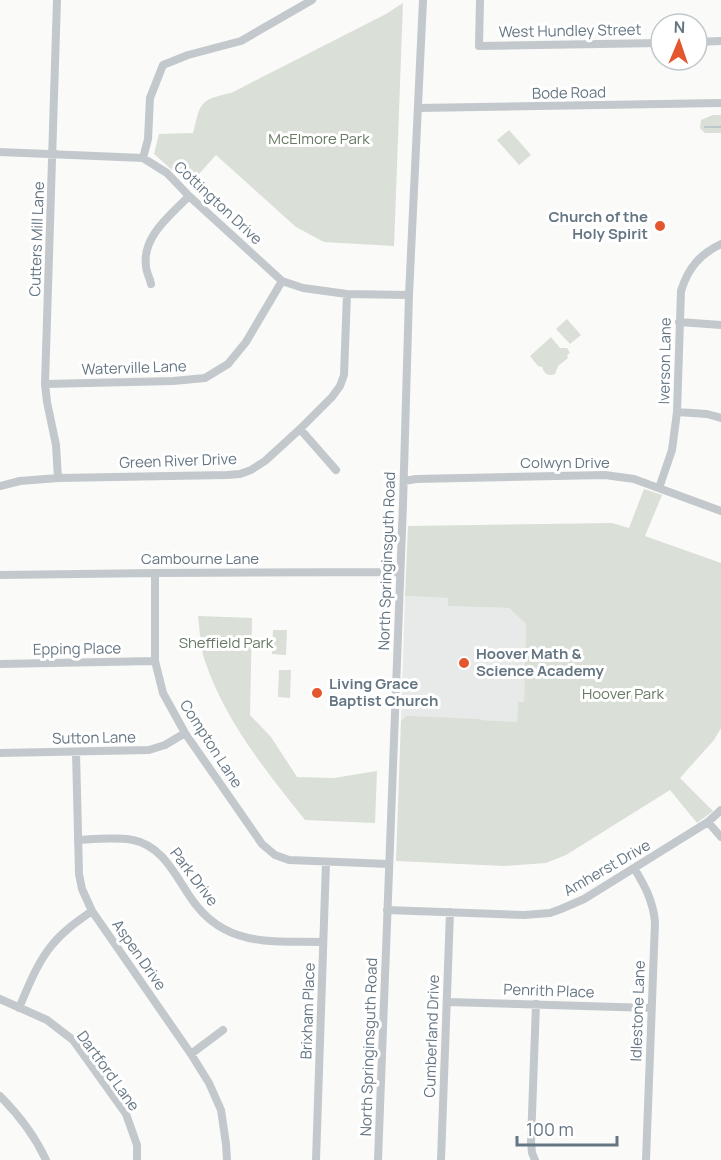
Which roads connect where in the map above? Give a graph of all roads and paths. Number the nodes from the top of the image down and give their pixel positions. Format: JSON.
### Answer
{"nodes":[{"id":1,"x":57,"y":0,"type":"edge"},
{"id":2,"x":312,"y":0,"type":"edge"},
{"id":3,"x":423,"y":0,"type":"edge"},
{"id":4,"x":480,"y":0,"type":"edge"},
{"id":5,"x":649,"y":42,"type":"edge"},
{"id":6,"x":721,"y":103,"type":"edge"},
{"id":7,"x":418,"y":108,"type":"junction"},
{"id":8,"x":0,"y":153,"type":"edge"},
{"id":9,"x":53,"y":154,"type":"junction"},
{"id":10,"x":143,"y":158,"type":"junction"},
{"id":11,"x":189,"y":196,"type":"junction"},
{"id":12,"x":718,"y":246,"type":"edge"},
{"id":13,"x":282,"y":281,"type":"junction"},
{"id":14,"x":151,"y":284,"type":"dead end"},
{"id":15,"x":347,"y":294,"type":"junction"},
{"id":16,"x":409,"y":295,"type":"junction"},
{"id":17,"x":679,"y":322,"type":"junction"},
{"id":18,"x":721,"y":325,"type":"edge"},
{"id":19,"x":45,"y":384,"type":"junction"},
{"id":20,"x":677,"y":412,"type":"junction"},
{"id":21,"x":721,"y":418,"type":"edge"},
{"id":22,"x":300,"y":429,"type":"junction"},
{"id":23,"x":336,"y":470,"type":"dead end"},
{"id":24,"x":58,"y":478,"type":"junction"},
{"id":25,"x":404,"y":481,"type":"junction"},
{"id":26,"x":0,"y":486,"type":"edge"},
{"id":27,"x":659,"y":488,"type":"junction"},
{"id":28,"x":721,"y":511,"type":"edge"},
{"id":29,"x":400,"y":572,"type":"junction"},
{"id":30,"x":155,"y":573,"type":"junction"},
{"id":31,"x":0,"y":576,"type":"edge"},
{"id":32,"x":155,"y":661,"type":"junction"},
{"id":33,"x":0,"y":664,"type":"edge"},
{"id":34,"x":184,"y":733,"type":"junction"},
{"id":35,"x":76,"y":752,"type":"junction"},
{"id":36,"x":0,"y":753,"type":"edge"},
{"id":37,"x":721,"y":810,"type":"edge"},
{"id":38,"x":708,"y":822,"type":"junction"},
{"id":39,"x":721,"y":837,"type":"edge"},
{"id":40,"x":78,"y":840,"type":"junction"},
{"id":41,"x":326,"y":862,"type":"junction"},
{"id":42,"x":388,"y":864,"type":"junction"},
{"id":43,"x":634,"y":868,"type":"junction"},
{"id":44,"x":387,"y":910,"type":"junction"},
{"id":45,"x":92,"y":911,"type":"junction"},
{"id":46,"x":450,"y":912,"type":"junction"},
{"id":47,"x":323,"y":942,"type":"junction"},
{"id":48,"x":0,"y":999,"type":"edge"},
{"id":49,"x":447,"y":1002,"type":"junction"},
{"id":50,"x":536,"y":1004,"type":"junction"},
{"id":51,"x":19,"y":1008,"type":"junction"},
{"id":52,"x":651,"y":1008,"type":"junction"},
{"id":53,"x":224,"y":1030,"type":"dead end"},
{"id":54,"x":191,"y":1054,"type":"junction"},
{"id":55,"x":0,"y":1096,"type":"edge"},
{"id":56,"x":46,"y":1160,"type":"edge"},
{"id":57,"x":137,"y":1160,"type":"edge"},
{"id":58,"x":226,"y":1160,"type":"edge"},
{"id":59,"x":316,"y":1160,"type":"edge"},
{"id":60,"x":378,"y":1160,"type":"edge"},
{"id":61,"x":441,"y":1160,"type":"edge"},
{"id":62,"x":535,"y":1160,"type":"edge"},
{"id":63,"x":646,"y":1160,"type":"edge"}],
"edges":[{"from":1,"to":9,"type":"street","name":"Cutters Mill Lane"},
{"from":2,"to":10,"type":"street"},
{"from":3,"to":7,"type":"street","name":"North Springinsguth Road"},
{"from":4,"to":5,"type":"street","name":"West Hundley Street"},
{"from":6,"to":7,"type":"street","name":"Bode Road"},
{"from":7,"to":16,"type":"street","name":"North Springinsguth Road"},
{"from":8,"to":9,"type":"street"},
{"from":9,"to":10,"type":"street"},
{"from":9,"to":19,"type":"street","name":"Cutters Mill Lane"},
{"from":10,"to":11,"type":"street","name":"Cottington Drive"},
{"from":11,"to":13,"type":"street","name":"Cottington Drive"},
{"from":11,"to":14,"type":"street"},
{"from":12,"to":17,"type":"street","name":"Iverson Lane"},
{"from":13,"to":15,"type":"street","name":"Cottington Drive"},
{"from":13,"to":19,"type":"street","name":"Waterville Lane"},
{"from":15,"to":16,"type":"street","name":"Cottington Drive"},
{"from":15,"to":22,"type":"street","name":"Green River Drive"},
{"from":16,"to":25,"type":"street","name":"North Springinsguth Road"},
{"from":17,"to":18,"type":"street"},
{"from":17,"to":20,"type":"street","name":"Iverson Lane"},
{"from":19,"to":24,"type":"street","name":"Cutters Mill Lane"},
{"from":20,"to":21,"type":"street"},
{"from":20,"to":27,"type":"street","name":"Iverson Lane"},
{"from":22,"to":23,"type":"street"},
{"from":22,"to":24,"type":"street","name":"Green River Drive"},
{"from":24,"to":26,"type":"street","name":"Green River Drive"},
{"from":25,"to":27,"type":"street","name":"Colwyn Drive"},
{"from":25,"to":29,"type":"street","name":"North Springinsguth Road"},
{"from":27,"to":28,"type":"street","name":"Colwyn Drive"},
{"from":29,"to":30,"type":"street","name":"Cambourne Lane"},
{"from":29,"to":42,"type":"street","name":"North Springinsguth Road"},
{"from":30,"to":31,"type":"street","name":"Cambourne Lane"},
{"from":30,"to":32,"type":"street","name":"Compton Lane"},
{"from":32,"to":33,"type":"street","name":"Epping Place"},
{"from":32,"to":34,"type":"street","name":"Compton Lane"},
{"from":34,"to":35,"type":"street","name":"Sutton Lane"},
{"from":34,"to":41,"type":"street","name":"Compton Lane"},
{"from":35,"to":36,"type":"street","name":"Sutton Lane"},
{"from":35,"to":40,"type":"street","name":"Aspen Drive"},
{"from":37,"to":38,"type":"street","name":"Amherst Drive"},
{"from":38,"to":39,"type":"street"},
{"from":38,"to":43,"type":"street","name":"Amherst Drive"},
{"from":40,"to":45,"type":"street","name":"Aspen Drive"},
{"from":40,"to":47,"type":"street","name":"Park Drive"},
{"from":41,"to":42,"type":"street"},
{"from":41,"to":47,"type":"street","name":"Brixham Place"},
{"from":42,"to":44,"type":"street","name":"North Springinsguth Road"},
{"from":43,"to":46,"type":"street","name":"Amherst Drive"},
{"from":43,"to":52,"type":"street","name":"Idlestone Lane"},
{"from":44,"to":46,"type":"street","name":"Amherst Drive"},
{"from":44,"to":60,"type":"street","name":"North Springinsguth Road"},
{"from":45,"to":51,"type":"street"},
{"from":45,"to":54,"type":"street","name":"Aspen Drive"},
{"from":46,"to":49,"type":"street","name":"Cumberland Drive"},
{"from":47,"to":59,"type":"street","name":"Brixham Place"},
{"from":48,"to":51,"type":"street","name":"Dartford Lane"},
{"from":49,"to":50,"type":"street","name":"Penrith Place"},
{"from":49,"to":61,"type":"street","name":"Cumberland Drive"},
{"from":50,"to":52,"type":"street","name":"Penrith Place"},
{"from":50,"to":62,"type":"street"},
{"from":51,"to":57,"type":"street","name":"Dartford Lane"},
{"from":52,"to":63,"type":"street","name":"Idlestone Lane"},
{"from":53,"to":54,"type":"street"},
{"from":54,"to":58,"type":"street","name":"Aspen Drive"},
{"from":55,"to":56,"type":"street"}]}
